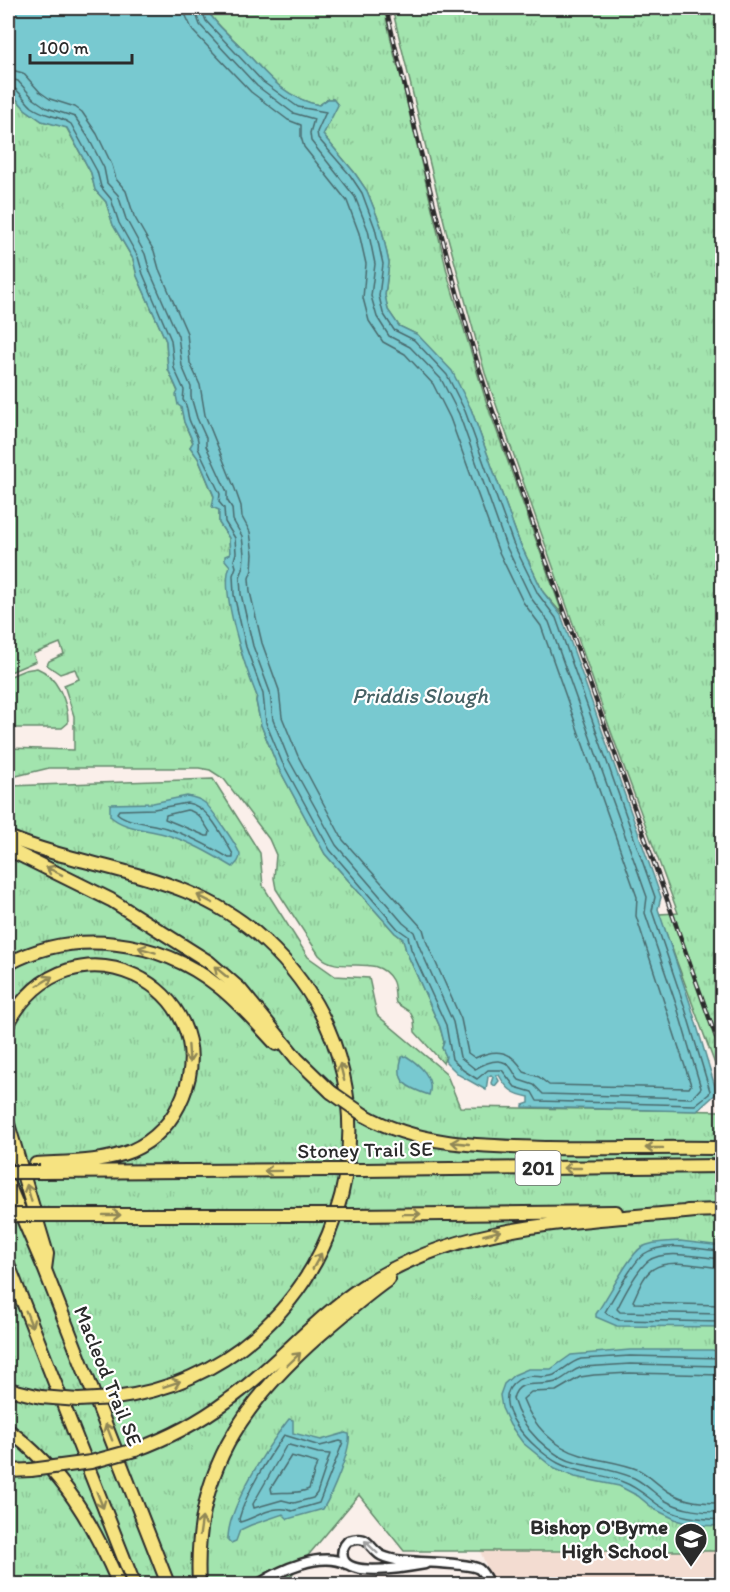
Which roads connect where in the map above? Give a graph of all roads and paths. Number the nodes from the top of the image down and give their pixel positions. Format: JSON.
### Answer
{"nodes":[{"id":1,"x":8,"y":837,"type":"edge"},
{"id":2,"x":8,"y":849,"type":"edge"},
{"id":3,"x":8,"y":964,"type":"edge"},
{"id":4,"x":8,"y":1024,"type":"edge"},
{"id":5,"x":327,"y":1089,"type":"junction"},
{"id":6,"x":8,"y":1124,"type":"edge"},
{"id":7,"x":718,"y":1148,"type":"edge"},
{"id":8,"x":8,"y":1166,"type":"edge"},
{"id":9,"x":718,"y":1166,"type":"edge"},
{"id":10,"x":38,"y":1168,"type":"junction"},
{"id":11,"x":8,"y":1172,"type":"edge"},
{"id":12,"x":8,"y":1184,"type":"edge"},
{"id":13,"x":723,"y":1210,"type":"edge"},
{"id":14,"x":695,"y":1211,"type":"junction"},
{"id":15,"x":8,"y":1215,"type":"edge"},
{"id":16,"x":436,"y":1250,"type":"junction"},
{"id":17,"x":8,"y":1264,"type":"edge"},
{"id":18,"x":45,"y":1270,"type":"junction"},
{"id":19,"x":8,"y":1389,"type":"edge"},
{"id":20,"x":8,"y":1430,"type":"edge"},
{"id":21,"x":8,"y":1471,"type":"edge"},
{"id":22,"x":347,"y":1564,"type":"junction"},
{"id":23,"x":425,"y":1564,"type":"junction"},
{"id":24,"x":118,"y":1584,"type":"edge"},
{"id":25,"x":134,"y":1584,"type":"edge"},
{"id":26,"x":168,"y":1584,"type":"edge"},
{"id":27,"x":199,"y":1584,"type":"edge"},
{"id":28,"x":259,"y":1584,"type":"edge"},
{"id":29,"x":489,"y":1584,"type":"edge"}],
"edges":[{"from":19,"to":1,"type":"highway","one_way":true,"bridge":true},
{"from":5,"to":2,"type":"highway","one_way":true},
{"from":5,"to":3,"type":"highway","one_way":true},
{"from":4,"to":10,"type":"highway","one_way":true},
{"from":7,"to":5,"type":"highway","one_way":true,"bridge":true},
{"from":18,"to":6,"type":"highway","one_way":true},
{"from":8,"to":10,"type":"highway"},
{"from":9,"to":10,"type":"highway","name":"Stoney Trail SE","number":"201","one_way":true,"bridge":true},
{"from":10,"to":11,"type":"highway","name":"Stoney Trail SE","number":"201","bridge":true},
{"from":12,"to":18,"type":"highway","name":"Macleod Trail SE"},
{"from":13,"to":14,"type":"highway","number":"201"},
{"from":15,"to":14,"type":"highway","number":"201","one_way":true,"bridge":true},
{"from":16,"to":14,"type":"highway","one_way":true},
{"from":16,"to":21,"type":"highway","bridge":true},
{"from":27,"to":16,"type":"highway","one_way":true},
{"from":17,"to":25,"type":"highway","one_way":true},
{"from":26,"to":18,"type":"highway","name":"Macleod Trail SE","one_way":true},
{"from":20,"to":24,"type":"highway"},
{"from":22,"to":23,"type":"street"},
{"from":23,"to":22,"type":"street","one_way":true},
{"from":22,"to":28,"type":"street"},
{"from":23,"to":29,"type":"street"}]}
